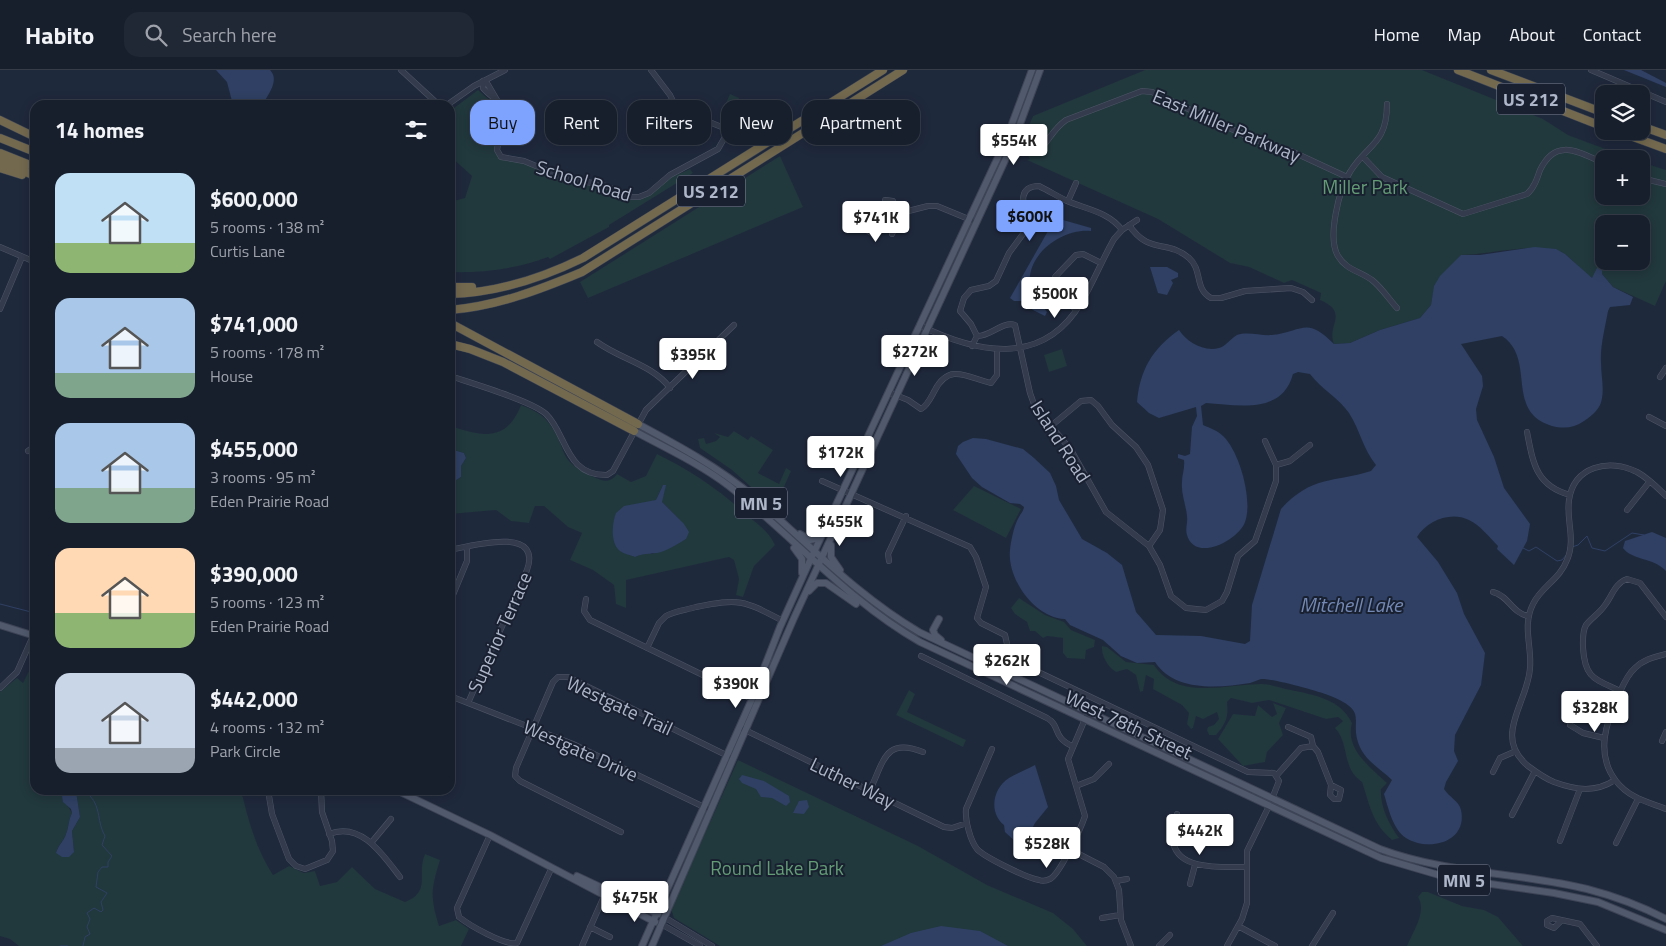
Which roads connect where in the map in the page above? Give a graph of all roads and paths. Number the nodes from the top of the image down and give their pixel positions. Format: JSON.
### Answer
{"nodes":[{"id":1,"x":401,"y":70,"type":"edge"},
{"id":2,"x":504,"y":70,"type":"edge"},
{"id":3,"x":651,"y":70,"type":"edge"},
{"id":4,"x":874,"y":70,"type":"edge"},
{"id":5,"x":883,"y":70,"type":"edge"},
{"id":6,"x":903,"y":70,"type":"edge"},
{"id":7,"x":1032,"y":70,"type":"edge"},
{"id":8,"x":1040,"y":70,"type":"edge"},
{"id":9,"x":1458,"y":70,"type":"edge"},
{"id":10,"x":1491,"y":70,"type":"edge"},
{"id":11,"x":1591,"y":70,"type":"edge"},
{"id":12,"x":483,"y":81,"type":"junction"},
{"id":13,"x":838,"y":97,"type":"junction"},
{"id":14,"x":434,"y":100,"type":"edge"},
{"id":15,"x":454,"y":100,"type":"edge"},
{"id":16,"x":1666,"y":102,"type":"edge"},
{"id":17,"x":1387,"y":104,"type":"dead end"},
{"id":18,"x":1595,"y":110,"type":"edge"},
{"id":19,"x":0,"y":120,"type":"edge"},
{"id":20,"x":1595,"y":123,"type":"edge"},
{"id":21,"x":1650,"y":128,"type":"edge"},
{"id":22,"x":1666,"y":133,"type":"edge"},
{"id":23,"x":30,"y":135,"type":"edge"},
{"id":24,"x":0,"y":138,"type":"edge"},
{"id":25,"x":1641,"y":140,"type":"edge"},
{"id":26,"x":1007,"y":145,"type":"junction"},
{"id":27,"x":30,"y":149,"type":"edge"},
{"id":28,"x":1666,"y":149,"type":"edge"},
{"id":29,"x":0,"y":153,"type":"edge"},
{"id":30,"x":1363,"y":157,"type":"junction"},
{"id":31,"x":1595,"y":159,"type":"edge"},
{"id":32,"x":0,"y":161,"type":"edge"},
{"id":33,"x":30,"y":165,"type":"edge"},
{"id":34,"x":0,"y":168,"type":"edge"},
{"id":35,"x":30,"y":174,"type":"edge"},
{"id":36,"x":1347,"y":177,"type":"junction"},
{"id":37,"x":30,"y":178,"type":"edge"},
{"id":38,"x":1650,"y":180,"type":"edge"},
{"id":39,"x":1076,"y":183,"type":"dead end"},
{"id":40,"x":1666,"y":184,"type":"edge"},
{"id":41,"x":885,"y":200,"type":"dead end"},
{"id":42,"x":1068,"y":201,"type":"junction"},
{"id":43,"x":935,"y":206,"type":"junction"},
{"id":44,"x":934,"y":213,"type":"dead end"},
{"id":45,"x":898,"y":214,"type":"junction"},
{"id":46,"x":877,"y":219,"type":"dead end"},
{"id":47,"x":968,"y":219,"type":"junction"},
{"id":48,"x":1137,"y":220,"type":"dead end"},
{"id":49,"x":976,"y":222,"type":"junction"},
{"id":50,"x":1129,"y":226,"type":"junction"},
{"id":51,"x":1122,"y":230,"type":"junction"},
{"id":52,"x":892,"y":234,"type":"dead end"},
{"id":53,"x":0,"y":246,"type":"edge"},
{"id":54,"x":22,"y":257,"type":"junction"},
{"id":55,"x":30,"y":260,"type":"edge"},
{"id":56,"x":1101,"y":263,"type":"junction"},
{"id":57,"x":504,"y":286,"type":"junction"},
{"id":58,"x":455,"y":287,"type":"edge"},
{"id":59,"x":455,"y":293,"type":"edge"},
{"id":60,"x":512,"y":298,"type":"junction"},
{"id":61,"x":1312,"y":300,"type":"dead end"},
{"id":62,"x":455,"y":304,"type":"edge"},
{"id":63,"x":1397,"y":308,"type":"dead end"},
{"id":64,"x":0,"y":309,"type":"edge"},
{"id":65,"x":455,"y":309,"type":"edge"},
{"id":66,"x":1076,"y":310,"type":"junction"},
{"id":67,"x":734,"y":325,"type":"dead end"},
{"id":68,"x":455,"y":326,"type":"edge"},
{"id":69,"x":922,"y":327,"type":"junction"},
{"id":70,"x":976,"y":336,"type":"junction"},
{"id":71,"x":597,"y":342,"type":"dead end"},
{"id":72,"x":455,"y":345,"type":"edge"},
{"id":73,"x":972,"y":346,"type":"junction"},
{"id":74,"x":1020,"y":348,"type":"junction"},
{"id":75,"x":997,"y":350,"type":"junction"},
{"id":76,"x":1666,"y":368,"type":"edge"},
{"id":77,"x":1660,"y":377,"type":"dead end"},
{"id":78,"x":455,"y":378,"type":"edge"},
{"id":79,"x":670,"y":388,"type":"junction"},
{"id":80,"x":892,"y":393,"type":"junction"},
{"id":81,"x":1649,"y":417,"type":"dead end"},
{"id":82,"x":1050,"y":426,"type":"junction"},
{"id":83,"x":1666,"y":426,"type":"edge"},
{"id":84,"x":636,"y":427,"type":"junction"},
{"id":85,"x":1527,"y":432,"type":"dead end"},
{"id":86,"x":1265,"y":441,"type":"dead end"},
{"id":87,"x":1310,"y":445,"type":"dead end"},
{"id":88,"x":1276,"y":464,"type":"junction"},
{"id":89,"x":822,"y":481,"type":"dead end"},
{"id":90,"x":1650,"y":481,"type":"junction"},
{"id":91,"x":843,"y":490,"type":"junction"},
{"id":92,"x":852,"y":493,"type":"junction"},
{"id":93,"x":1570,"y":495,"type":"junction"},
{"id":94,"x":1666,"y":496,"type":"edge"},
{"id":95,"x":745,"y":500,"type":"junction"},
{"id":96,"x":1627,"y":510,"type":"dead end"},
{"id":97,"x":906,"y":516,"type":"junction"},
{"id":98,"x":778,"y":519,"type":"junction"},
{"id":99,"x":826,"y":529,"type":"junction"},
{"id":100,"x":833,"y":535,"type":"junction"},
{"id":101,"x":1149,"y":546,"type":"junction"},
{"id":102,"x":467,"y":547,"type":"junction"},
{"id":103,"x":455,"y":549,"type":"edge"},
{"id":104,"x":814,"y":551,"type":"junction"},
{"id":105,"x":811,"y":558,"type":"junction"},
{"id":106,"x":822,"y":558,"type":"junction"},
{"id":107,"x":889,"y":562,"type":"dead end"},
{"id":108,"x":818,"y":565,"type":"junction"},
{"id":109,"x":801,"y":580,"type":"junction"},
{"id":110,"x":455,"y":590,"type":"edge"},
{"id":111,"x":1493,"y":592,"type":"dead end"},
{"id":112,"x":586,"y":599,"type":"dead end"},
{"id":113,"x":800,"y":604,"type":"junction"},
{"id":114,"x":1528,"y":616,"type":"junction"},
{"id":115,"x":1666,"y":616,"type":"edge"},
{"id":116,"x":939,"y":619,"type":"dead end"},
{"id":117,"x":783,"y":621,"type":"junction"},
{"id":118,"x":0,"y":625,"type":"edge"},
{"id":119,"x":902,"y":632,"type":"junction"},
{"id":120,"x":919,"y":632,"type":"junction"},
{"id":121,"x":30,"y":635,"type":"edge"},
{"id":122,"x":30,"y":644,"type":"edge"},
{"id":123,"x":647,"y":648,"type":"junction"},
{"id":124,"x":1666,"y":654,"type":"edge"},
{"id":125,"x":921,"y":656,"type":"dead end"},
{"id":126,"x":993,"y":668,"type":"junction"},
{"id":127,"x":0,"y":688,"type":"edge"},
{"id":128,"x":1620,"y":691,"type":"junction"},
{"id":129,"x":455,"y":698,"type":"edge"},
{"id":130,"x":752,"y":699,"type":"junction"},
{"id":131,"x":468,"y":703,"type":"junction"},
{"id":132,"x":1088,"y":712,"type":"junction"},
{"id":133,"x":1084,"y":720,"type":"junction"},
{"id":134,"x":1570,"y":725,"type":"dead end"},
{"id":135,"x":1288,"y":727,"type":"dead end"},
{"id":136,"x":533,"y":728,"type":"junction"},
{"id":137,"x":743,"y":729,"type":"junction"},
{"id":138,"x":1666,"y":732,"type":"edge"},
{"id":139,"x":1604,"y":738,"type":"junction"},
{"id":140,"x":1662,"y":741,"type":"dead end"},
{"id":141,"x":1072,"y":746,"type":"junction"},
{"id":142,"x":1313,"y":746,"type":"junction"},
{"id":143,"x":992,"y":749,"type":"dead end"},
{"id":144,"x":1516,"y":751,"type":"junction"},
{"id":145,"x":923,"y":752,"type":"dead end"},
{"id":146,"x":726,"y":755,"type":"junction"},
{"id":147,"x":733,"y":759,"type":"junction"},
{"id":148,"x":1109,"y":764,"type":"dead end"},
{"id":149,"x":1535,"y":771,"type":"junction"},
{"id":150,"x":1493,"y":772,"type":"dead end"},
{"id":151,"x":1277,"y":775,"type":"junction"},
{"id":152,"x":1615,"y":780,"type":"junction"},
{"id":153,"x":1331,"y":785,"type":"dead end"},
{"id":154,"x":1076,"y":786,"type":"junction"},
{"id":155,"x":1580,"y":789,"type":"junction"},
{"id":156,"x":870,"y":790,"type":"junction"},
{"id":157,"x":269,"y":795,"type":"edge"},
{"id":158,"x":321,"y":795,"type":"edge"},
{"id":159,"x":406,"y":795,"type":"edge"},
{"id":160,"x":1272,"y":799,"type":"junction"},
{"id":161,"x":1638,"y":799,"type":"junction"},
{"id":162,"x":703,"y":806,"type":"junction"},
{"id":163,"x":1269,"y":806,"type":"junction"},
{"id":164,"x":1666,"y":809,"type":"edge"},
{"id":165,"x":710,"y":810,"type":"junction"},
{"id":166,"x":1177,"y":814,"type":"dead end"},
{"id":167,"x":1512,"y":815,"type":"dead end"},
{"id":168,"x":391,"y":819,"type":"dead end"},
{"id":169,"x":967,"y":824,"type":"junction"},
{"id":170,"x":621,"y":832,"type":"dead end"},
{"id":171,"x":329,"y":834,"type":"junction"},
{"id":172,"x":490,"y":835,"type":"junction"},
{"id":173,"x":1560,"y":841,"type":"dead end"},
{"id":174,"x":371,"y":843,"type":"junction"},
{"id":175,"x":1616,"y":843,"type":"dead end"},
{"id":176,"x":1069,"y":849,"type":"junction"},
{"id":177,"x":1195,"y":865,"type":"junction"},
{"id":178,"x":552,"y":867,"type":"junction"},
{"id":179,"x":1246,"y":867,"type":"junction"},
{"id":180,"x":400,"y":877,"type":"dead end"},
{"id":181,"x":1126,"y":878,"type":"dead end"},
{"id":182,"x":1116,"y":881,"type":"junction"},
{"id":183,"x":1190,"y":884,"type":"dead end"},
{"id":184,"x":606,"y":892,"type":"junction"},
{"id":185,"x":656,"y":913,"type":"junction"},
{"id":186,"x":1333,"y":914,"type":"dead end"},
{"id":187,"x":1120,"y":915,"type":"junction"},
{"id":188,"x":664,"y":917,"type":"junction"},
{"id":189,"x":1102,"y":918,"type":"dead end"},
{"id":190,"x":1666,"y":919,"type":"edge"},
{"id":191,"x":653,"y":920,"type":"junction"},
{"id":192,"x":1561,"y":921,"type":"dead end"},
{"id":193,"x":661,"y":924,"type":"junction"},
{"id":194,"x":1238,"y":926,"type":"junction"},
{"id":195,"x":590,"y":927,"type":"junction"},
{"id":196,"x":1666,"y":930,"type":"edge"},
{"id":197,"x":1170,"y":935,"type":"dead end"},
{"id":198,"x":610,"y":936,"type":"dead end"},
{"id":199,"x":582,"y":946,"type":"edge"},
{"id":200,"x":642,"y":946,"type":"edge"},
{"id":201,"x":652,"y":946,"type":"edge"},
{"id":202,"x":700,"y":946,"type":"edge"},
{"id":203,"x":712,"y":946,"type":"edge"},
{"id":204,"x":1131,"y":946,"type":"edge"},
{"id":205,"x":1159,"y":946,"type":"edge"},
{"id":206,"x":1227,"y":946,"type":"edge"},
{"id":207,"x":1275,"y":946,"type":"edge"},
{"id":208,"x":1312,"y":946,"type":"edge"},
{"id":209,"x":1597,"y":946,"type":"edge"}],
"edges":[{"from":1,"to":14,"type":"street"},
{"from":2,"to":12,"type":"street"},
{"from":3,"to":12,"type":"street","name":"School Road"},
{"from":4,"to":13,"type":"highway"},
{"from":5,"to":13,"type":"highway","number":"US 212"},
{"from":6,"to":60,"type":"highway","number":"US 212"},
{"from":7,"to":26,"type":"main road"},
{"from":8,"to":26,"type":"main road"},
{"from":9,"to":20,"type":"highway","number":"US 212"},
{"from":10,"to":18,"type":"highway","number":"US 212"},
{"from":11,"to":16,"type":"street"},
{"from":12,"to":15,"type":"street"},
{"from":13,"to":57,"type":"highway","number":"US 212"},
{"from":17,"to":30,"type":"street"},
{"from":19,"to":23,"type":"highway"},
{"from":21,"to":22,"type":"highway"},
{"from":24,"to":27,"type":"highway"},
{"from":25,"to":28,"type":"highway"},
{"from":26,"to":36,"type":"street","name":"East Miller Parkway"},
{"from":26,"to":47,"type":"main road"},
{"from":26,"to":49,"type":"main road"},
{"from":29,"to":33,"type":"highway"},
{"from":30,"to":31,"type":"street"},
{"from":30,"to":36,"type":"street"},
{"from":32,"to":35,"type":"highway"},
{"from":34,"to":37,"type":"highway"},
{"from":36,"to":63,"type":"street"},
{"from":38,"to":40,"type":"street"},
{"from":39,"to":42,"type":"street"},
{"from":41,"to":45,"type":"street"},
{"from":42,"to":51,"type":"street"},
{"from":42,"to":70,"type":"street"},
{"from":43,"to":44,"type":"street"},
{"from":43,"to":45,"type":"street"},
{"from":43,"to":47,"type":"street"},
{"from":45,"to":46,"type":"street"},
{"from":45,"to":52,"type":"street"},
{"from":47,"to":49,"type":"street"},
{"from":47,"to":69,"type":"main road"},
{"from":48,"to":50,"type":"street"},
{"from":49,"to":69,"type":"main road"},
{"from":50,"to":51,"type":"street"},
{"from":50,"to":61,"type":"street"},
{"from":51,"to":56,"type":"street"},
{"from":53,"to":54,"type":"street"},
{"from":54,"to":55,"type":"street"},
{"from":54,"to":64,"type":"street"},
{"from":56,"to":66,"type":"street"},
{"from":56,"to":66,"type":"street"},
{"from":57,"to":58,"type":"highway"},
{"from":57,"to":59,"type":"highway","number":"US 212"},
{"from":60,"to":62,"type":"highway","number":"US 212"},
{"from":60,"to":65,"type":"highway"},
{"from":66,"to":74,"type":"street"},
{"from":67,"to":79,"type":"street"},
{"from":68,"to":84,"type":"highway","number":"MN 5"},
{"from":69,"to":73,"type":"street"},
{"from":69,"to":80,"type":"main road"},
{"from":70,"to":73,"type":"street"},
{"from":70,"to":74,"type":"street","name":"Island Road"},
{"from":71,"to":79,"type":"street"},
{"from":72,"to":84,"type":"highway","number":"MN 5"},
{"from":73,"to":75,"type":"street"},
{"from":74,"to":75,"type":"street"},
{"from":74,"to":82,"type":"street","name":"Island Road"},
{"from":75,"to":80,"type":"street"},
{"from":76,"to":77,"type":"street"},
{"from":78,"to":84,"type":"street"},
{"from":79,"to":84,"type":"street"},
{"from":80,"to":91,"type":"main road"},
{"from":80,"to":92,"type":"main road"},
{"from":81,"to":83,"type":"street"},
{"from":82,"to":101,"type":"street","name":"Island Road"},
{"from":82,"to":101,"type":"street"},
{"from":84,"to":95,"type":"main road","name":"West 78th Street","number":"MN 5"},
{"from":84,"to":98,"type":"main road","name":"West 78th Street","number":"MN 5"},
{"from":85,"to":93,"type":"street"},
{"from":86,"to":88,"type":"street"},
{"from":87,"to":88,"type":"street"},
{"from":88,"to":101,"type":"street","name":"Island Road"},
{"from":89,"to":91,"type":"street"},
{"from":90,"to":93,"type":"street"},
{"from":90,"to":94,"type":"street"},
{"from":90,"to":96,"type":"street"},
{"from":91,"to":92,"type":"street"},
{"from":91,"to":99,"type":"main road"},
{"from":92,"to":97,"type":"street"},
{"from":92,"to":100,"type":"main road"},
{"from":93,"to":114,"type":"street"},
{"from":95,"to":105,"type":"main road","name":"West 78th Street","number":"MN 5"},
{"from":95,"to":109,"type":"main road"},
{"from":97,"to":107,"type":"street"},
{"from":97,"to":151,"type":"street"},
{"from":98,"to":99,"type":"main road"},
{"from":98,"to":104,"type":"main road","name":"West 78th Street","number":"MN 5"},
{"from":99,"to":104,"type":"main road"},
{"from":100,"to":106,"type":"main road"},
{"from":100,"to":120,"type":"main road"},
{"from":102,"to":103,"type":"street","name":"Superior Terrace"},
{"from":102,"to":110,"type":"street"},
{"from":102,"to":131,"type":"street","name":"Superior Terrace"},
{"from":104,"to":105,"type":"main road"},
{"from":104,"to":106,"type":"main road","name":"West 78th Street","number":"MN 5"},
{"from":105,"to":108,"type":"main road","name":"West 78th Street","number":"MN 5"},
{"from":105,"to":109,"type":"main road"},
{"from":106,"to":108,"type":"main road"},
{"from":106,"to":120,"type":"main road","name":"West 78th Street","number":"MN 5"},
{"from":108,"to":113,"type":"main road"},
{"from":108,"to":119,"type":"main road","name":"West 78th Street","number":"MN 5"},
{"from":109,"to":117,"type":"main road"},
{"from":111,"to":114,"type":"street"},
{"from":112,"to":123,"type":"street"},
{"from":113,"to":119,"type":"main road"},
{"from":113,"to":137,"type":"main road"},
{"from":114,"to":144,"type":"street"},
{"from":115,"to":128,"type":"street"},
{"from":116,"to":126,"type":"main road"},
{"from":117,"to":123,"type":"street"},
{"from":117,"to":130,"type":"main road"},
{"from":118,"to":121,"type":"main road"},
{"from":119,"to":133,"type":"main road","name":"West 78th Street","number":"MN 5"},
{"from":120,"to":126,"type":"main road","name":"West 78th Street","number":"MN 5"},
{"from":122,"to":127,"type":"street"},
{"from":123,"to":130,"type":"street"},
{"from":124,"to":128,"type":"street"},
{"from":125,"to":141,"type":"street"},
{"from":126,"to":132,"type":"main road","name":"West 78th Street","number":"MN 5"},
{"from":128,"to":139,"type":"street"},
{"from":129,"to":131,"type":"street","name":"Westgate Drive"},
{"from":130,"to":137,"type":"main road"},
{"from":131,"to":136,"type":"street","name":"Westgate Drive"},
{"from":132,"to":133,"type":"street"},
{"from":132,"to":160,"type":"main road","name":"West 78th Street","number":"MN 5"},
{"from":133,"to":141,"type":"street"},
{"from":133,"to":163,"type":"main road","name":"West 78th Street","number":"MN 5"},
{"from":134,"to":139,"type":"street"},
{"from":135,"to":142,"type":"street"},
{"from":136,"to":146,"type":"street","name":"Westgate Trail"},
{"from":136,"to":162,"type":"street","name":"Westgate Drive"},
{"from":136,"to":170,"type":"street"},
{"from":137,"to":146,"type":"main road"},
{"from":137,"to":147,"type":"main road"},
{"from":137,"to":156,"type":"street","name":"Luther Way"},
{"from":138,"to":140,"type":"street"},
{"from":139,"to":152,"type":"street"},
{"from":141,"to":154,"type":"street"},
{"from":142,"to":151,"type":"street"},
{"from":142,"to":153,"type":"street"},
{"from":143,"to":169,"type":"street"},
{"from":144,"to":149,"type":"street"},
{"from":144,"to":150,"type":"street"},
{"from":145,"to":156,"type":"street"},
{"from":146,"to":147,"type":"street","name":"Westgate Trail"},
{"from":146,"to":162,"type":"main road"},
{"from":147,"to":165,"type":"main road"},
{"from":148,"to":154,"type":"street"},
{"from":149,"to":155,"type":"street"},
{"from":149,"to":167,"type":"street"},
{"from":151,"to":160,"type":"street"},
{"from":152,"to":155,"type":"street"},
{"from":152,"to":161,"type":"street"},
{"from":154,"to":176,"type":"street"},
{"from":155,"to":173,"type":"street"},
{"from":156,"to":169,"type":"street","name":"Luther Way"},
{"from":157,"to":171,"type":"street"},
{"from":158,"to":171,"type":"street"},
{"from":159,"to":172,"type":"main road"},
{"from":160,"to":190,"type":"main road","name":"West 78th Street","number":"MN 5"},
{"from":161,"to":164,"type":"street"},
{"from":161,"to":175,"type":"street"},
{"from":162,"to":165,"type":"street","name":"Westgate Drive"},
{"from":162,"to":185,"type":"main road"},
{"from":163,"to":179,"type":"street"},
{"from":163,"to":196,"type":"main road","name":"West 78th Street","number":"MN 5"},
{"from":165,"to":188,"type":"main road"},
{"from":166,"to":177,"type":"street"},
{"from":168,"to":174,"type":"street"},
{"from":169,"to":176,"type":"street"},
{"from":171,"to":174,"type":"street"},
{"from":172,"to":178,"type":"main road"},
{"from":172,"to":178,"type":"street"},
{"from":174,"to":180,"type":"street"},
{"from":176,"to":182,"type":"street"},
{"from":177,"to":179,"type":"street"},
{"from":177,"to":183,"type":"street"},
{"from":178,"to":184,"type":"main road"},
{"from":179,"to":194,"type":"street"},
{"from":181,"to":182,"type":"street"},
{"from":182,"to":187,"type":"street"},
{"from":184,"to":185,"type":"main road"},
{"from":184,"to":191,"type":"main road"},
{"from":184,"to":195,"type":"street"},
{"from":185,"to":188,"type":"main road"},
{"from":185,"to":191,"type":"main road"},
{"from":186,"to":208,"type":"street"},
{"from":187,"to":189,"type":"street"},
{"from":187,"to":204,"type":"street"},
{"from":188,"to":193,"type":"main road"},
{"from":188,"to":203,"type":"street"},
{"from":191,"to":193,"type":"main road"},
{"from":191,"to":200,"type":"main road"},
{"from":192,"to":209,"type":"street"},
{"from":193,"to":201,"type":"main road"},
{"from":193,"to":202,"type":"street"},
{"from":194,"to":206,"type":"street"},
{"from":194,"to":207,"type":"street"},
{"from":195,"to":198,"type":"street"},
{"from":195,"to":199,"type":"street"},
{"from":197,"to":205,"type":"street"}]}
